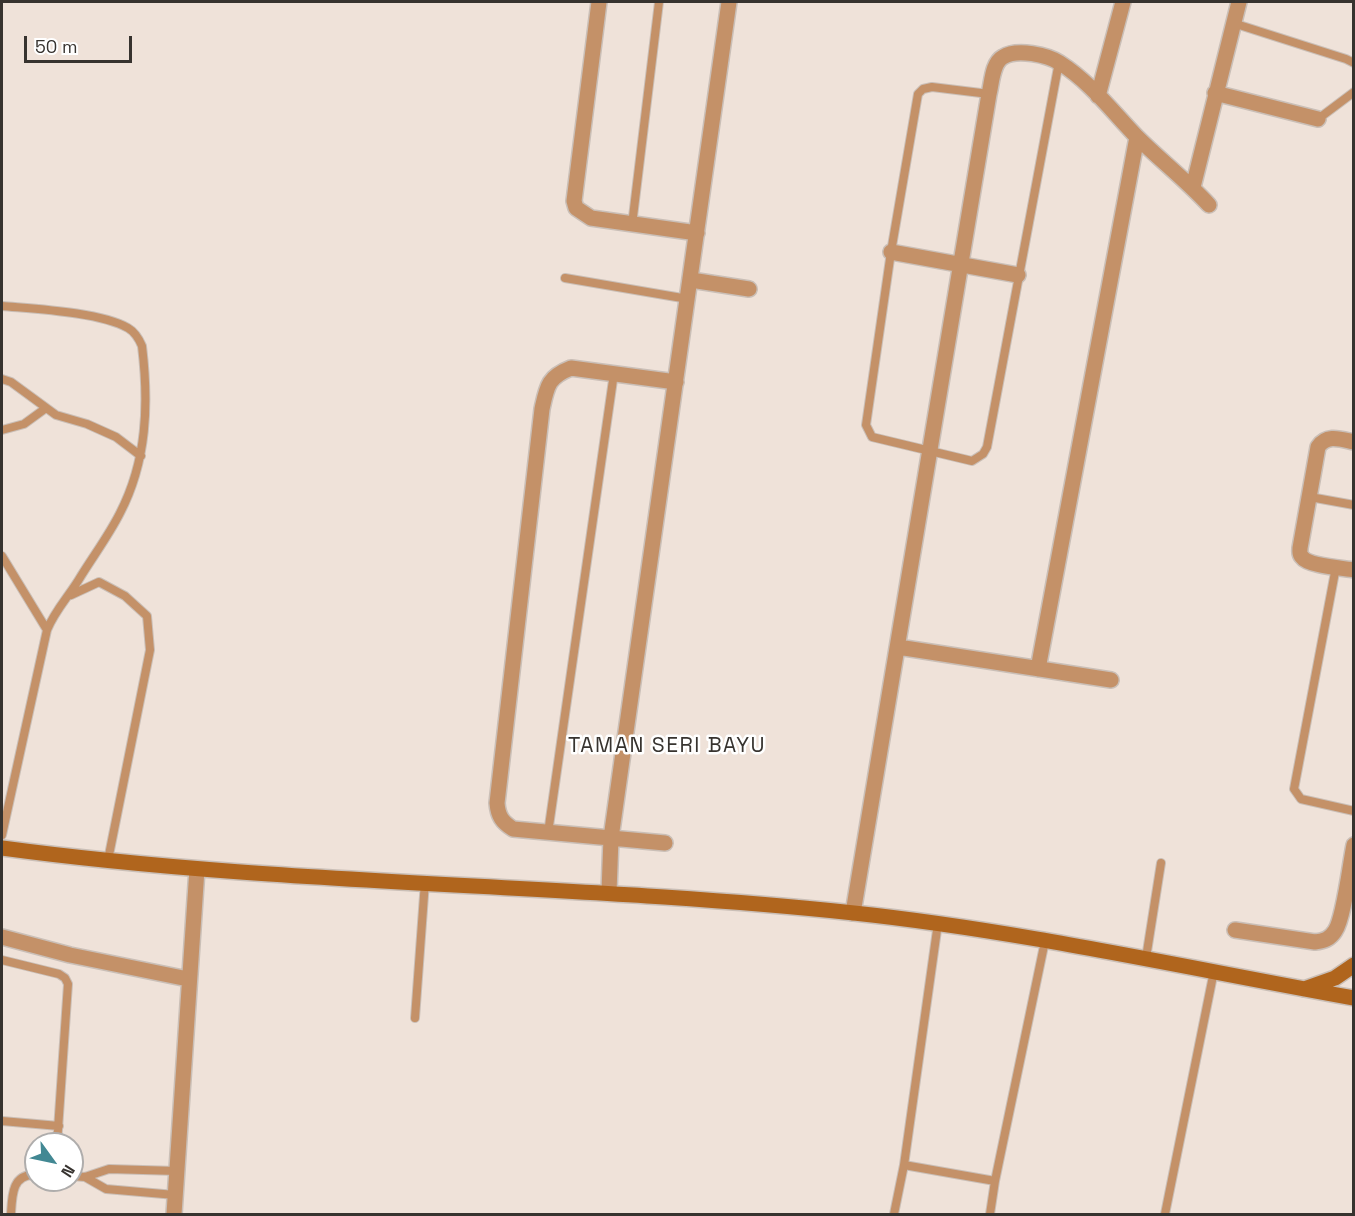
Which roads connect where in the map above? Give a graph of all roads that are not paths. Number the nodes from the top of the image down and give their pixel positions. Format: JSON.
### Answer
{"nodes":[{"id":1,"x":599,"y":2,"type":"edge"},
{"id":2,"x":659,"y":2,"type":"edge"},
{"id":3,"x":1123,"y":2,"type":"edge"},
{"id":4,"x":1239,"y":2,"type":"edge"},
{"id":5,"x":726,"y":4,"type":"edge"},
{"id":6,"x":1233,"y":23,"type":"junction"},
{"id":7,"x":1059,"y":62,"type":"junction"},
{"id":8,"x":1353,"y":63,"type":"edge"},
{"id":9,"x":1353,"y":92,"type":"edge"},
{"id":10,"x":1215,"y":93,"type":"junction"},
{"id":11,"x":989,"y":94,"type":"junction"},
{"id":12,"x":1098,"y":96,"type":"junction"},
{"id":13,"x":1318,"y":118,"type":"joint"},
{"id":14,"x":1137,"y":137,"type":"junction"},
{"id":15,"x":1193,"y":187,"type":"junction"},
{"id":16,"x":1209,"y":205,"type":"dead end"},
{"id":17,"x":632,"y":225,"type":"junction"},
{"id":18,"x":697,"y":232,"type":"junction"},
{"id":19,"x":891,"y":252,"type":"junction"},
{"id":20,"x":961,"y":264,"type":"junction"},
{"id":21,"x":1018,"y":275,"type":"junction"},
{"id":22,"x":565,"y":278,"type":"dead end"},
{"id":23,"x":691,"y":280,"type":"junction"},
{"id":24,"x":749,"y":289,"type":"dead end"},
{"id":25,"x":688,"y":299,"type":"junction"},
{"id":26,"x":2,"y":306,"type":"edge"},
{"id":27,"x":614,"y":373,"type":"junction"},
{"id":28,"x":2,"y":379,"type":"edge"},
{"id":29,"x":676,"y":382,"type":"junction"},
{"id":30,"x":46,"y":408,"type":"junction"},
{"id":31,"x":2,"y":430,"type":"edge"},
{"id":32,"x":1353,"y":442,"type":"edge"},
{"id":33,"x":930,"y":451,"type":"junction"},
{"id":34,"x":141,"y":456,"type":"junction"},
{"id":35,"x":1310,"y":497,"type":"junction"},
{"id":36,"x":1353,"y":505,"type":"edge"},
{"id":37,"x":2,"y":556,"type":"edge"},
{"id":38,"x":1336,"y":567,"type":"junction"},
{"id":39,"x":1353,"y":570,"type":"edge"},
{"id":40,"x":70,"y":595,"type":"junction"},
{"id":41,"x":47,"y":630,"type":"junction"},
{"id":42,"x":898,"y":647,"type":"junction"},
{"id":43,"x":1038,"y":669,"type":"junction"},
{"id":44,"x":1111,"y":680,"type":"dead end"},
{"id":45,"x":1353,"y":811,"type":"edge"},
{"id":46,"x":548,"y":833,"type":"junction"},
{"id":47,"x":2,"y":835,"type":"edge"},
{"id":48,"x":611,"y":838,"type":"junction"},
{"id":49,"x":665,"y":843,"type":"dead end"},
{"id":50,"x":1353,"y":845,"type":"edge"},
{"id":51,"x":2,"y":848,"type":"edge"},
{"id":52,"x":108,"y":860,"type":"junction"},
{"id":53,"x":1161,"y":863,"type":"dead end"},
{"id":54,"x":197,"y":869,"type":"junction"},
{"id":55,"x":425,"y":882,"type":"junction"},
{"id":56,"x":609,"y":892,"type":"junction"},
{"id":57,"x":853,"y":913,"type":"junction"},
{"id":58,"x":938,"y":923,"type":"junction"},
{"id":59,"x":1235,"y":930,"type":"dead end"},
{"id":60,"x":2,"y":937,"type":"edge"},
{"id":61,"x":1045,"y":942,"type":"junction"},
{"id":62,"x":1146,"y":958,"type":"junction"},
{"id":63,"x":2,"y":960,"type":"edge"},
{"id":64,"x":1353,"y":964,"type":"edge"},
{"id":65,"x":1214,"y":971,"type":"junction"},
{"id":66,"x":188,"y":979,"type":"junction"},
{"id":67,"x":1304,"y":989,"type":"junction"},
{"id":68,"x":1353,"y":998,"type":"edge"},
{"id":69,"x":415,"y":1018,"type":"dead end"},
{"id":70,"x":2,"y":1121,"type":"edge"},
{"id":71,"x":59,"y":1126,"type":"junction"},
{"id":72,"x":58,"y":1132,"type":"edge"},
{"id":73,"x":904,"y":1166,"type":"junction"},
{"id":74,"x":177,"y":1172,"type":"junction"},
{"id":75,"x":24,"y":1176,"type":"edge"},
{"id":76,"x":85,"y":1177,"type":"joint"},
{"id":77,"x":995,"y":1182,"type":"junction"},
{"id":78,"x":175,"y":1195,"type":"junction"},
{"id":79,"x":11,"y":1215,"type":"edge"},
{"id":80,"x":174,"y":1215,"type":"edge"},
{"id":81,"x":894,"y":1215,"type":"edge"},
{"id":82,"x":990,"y":1215,"type":"edge"},
{"id":83,"x":1165,"y":1215,"type":"edge"}],
"edges":[{"from":1,"to":17,"type":"street"},
{"from":2,"to":17,"type":"lane"},
{"from":3,"to":12,"type":"street"},
{"from":4,"to":6,"type":"street"},
{"from":5,"to":18,"type":"street"},
{"from":6,"to":8,"type":"lane"},
{"from":6,"to":10,"type":"street"},
{"from":7,"to":11,"type":"street"},
{"from":7,"to":12,"type":"street"},
{"from":7,"to":21,"type":"lane"},
{"from":9,"to":13,"type":"lane"},
{"from":10,"to":13,"type":"street"},
{"from":10,"to":15,"type":"street"},
{"from":11,"to":19,"type":"lane"},
{"from":11,"to":20,"type":"street"},
{"from":12,"to":14,"type":"street"},
{"from":14,"to":15,"type":"street"},
{"from":14,"to":43,"type":"street"},
{"from":15,"to":16,"type":"street"},
{"from":17,"to":18,"type":"street"},
{"from":18,"to":23,"type":"street"},
{"from":19,"to":20,"type":"street"},
{"from":19,"to":33,"type":"lane"},
{"from":20,"to":21,"type":"street"},
{"from":20,"to":33,"type":"street"},
{"from":21,"to":33,"type":"lane"},
{"from":22,"to":25,"type":"lane"},
{"from":23,"to":24,"type":"street"},
{"from":23,"to":25,"type":"street"},
{"from":25,"to":29,"type":"street"},
{"from":26,"to":34,"type":"lane"},
{"from":27,"to":29,"type":"street"},
{"from":27,"to":46,"type":"lane"},
{"from":27,"to":46,"type":"street"},
{"from":28,"to":30,"type":"lane"},
{"from":29,"to":48,"type":"street"},
{"from":30,"to":31,"type":"lane"},
{"from":30,"to":34,"type":"lane"},
{"from":32,"to":35,"type":"street"},
{"from":33,"to":42,"type":"street"},
{"from":34,"to":40,"type":"lane"},
{"from":35,"to":36,"type":"lane"},
{"from":35,"to":38,"type":"street"},
{"from":37,"to":41,"type":"lane"},
{"from":38,"to":39,"type":"street"},
{"from":38,"to":45,"type":"lane"},
{"from":40,"to":41,"type":"lane"},
{"from":40,"to":52,"type":"lane"},
{"from":41,"to":47,"type":"lane"},
{"from":42,"to":43,"type":"street"},
{"from":42,"to":57,"type":"street"},
{"from":43,"to":44,"type":"street"},
{"from":46,"to":48,"type":"street"},
{"from":48,"to":49,"type":"street"},
{"from":48,"to":56,"type":"street"},
{"from":50,"to":59,"type":"street"},
{"from":51,"to":52,"type":"street"},
{"from":52,"to":54,"type":"street"},
{"from":53,"to":62,"type":"lane"},
{"from":54,"to":55,"type":"street"},
{"from":54,"to":66,"type":"street"},
{"from":55,"to":56,"type":"street"},
{"from":55,"to":69,"type":"lane"},
{"from":56,"to":57,"type":"street"},
{"from":57,"to":58,"type":"street"},
{"from":58,"to":61,"type":"street"},
{"from":58,"to":73,"type":"lane"},
{"from":60,"to":66,"type":"street"},
{"from":61,"to":62,"type":"street"},
{"from":61,"to":77,"type":"lane"},
{"from":62,"to":65,"type":"street"},
{"from":63,"to":71,"type":"lane"},
{"from":64,"to":67,"type":"street"},
{"from":65,"to":67,"type":"street"},
{"from":65,"to":83,"type":"lane"},
{"from":66,"to":74,"type":"street"},
{"from":67,"to":68,"type":"street"},
{"from":70,"to":71,"type":"lane"},
{"from":71,"to":72,"type":"lane"},
{"from":73,"to":77,"type":"lane"},
{"from":73,"to":81,"type":"lane"},
{"from":74,"to":76,"type":"lane"},
{"from":74,"to":78,"type":"street"},
{"from":75,"to":79,"type":"lane"},
{"from":76,"to":78,"type":"lane"},
{"from":77,"to":82,"type":"lane"},
{"from":78,"to":80,"type":"street"}]}
